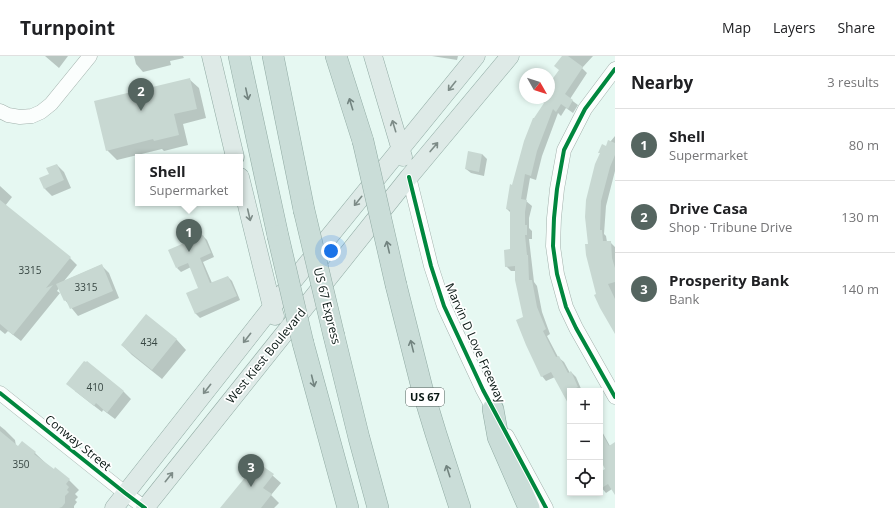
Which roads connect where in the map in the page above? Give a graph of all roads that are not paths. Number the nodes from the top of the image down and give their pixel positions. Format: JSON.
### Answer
{"nodes":[{"id":1,"x":90,"y":56,"type":"edge"},
{"id":2,"x":211,"y":56,"type":"edge"},
{"id":3,"x":239,"y":56,"type":"edge"},
{"id":4,"x":272,"y":56,"type":"edge"},
{"id":5,"x":336,"y":56,"type":"edge"},
{"id":6,"x":373,"y":56,"type":"edge"},
{"id":7,"x":476,"y":56,"type":"edge"},
{"id":8,"x":510,"y":56,"type":"edge"},
{"id":9,"x":615,"y":69,"type":"edge"},
{"id":10,"x":0,"y":110,"type":"edge"},
{"id":11,"x":401,"y":149,"type":"junction"},
{"id":12,"x":234,"y":154,"type":"edge"},
{"id":13,"x":409,"y":177,"type":"junction"},
{"id":14,"x":243,"y":189,"type":"edge"},
{"id":15,"x":272,"y":307,"type":"junction"},
{"id":16,"x":282,"y":335,"type":"junction"},
{"id":17,"x":0,"y":393,"type":"edge"},
{"id":18,"x":615,"y":397,"type":"edge"},
{"id":19,"x":192,"y":409,"type":"junction"},
{"id":20,"x":493,"y":409,"type":"junction"},
{"id":21,"x":211,"y":424,"type":"junction"},
{"id":22,"x":125,"y":493,"type":"junction"},
{"id":23,"x":114,"y":508,"type":"edge"},
{"id":24,"x":145,"y":508,"type":"edge"},
{"id":25,"x":348,"y":508,"type":"edge"},
{"id":26,"x":378,"y":508,"type":"edge"},
{"id":27,"x":460,"y":508,"type":"edge"},
{"id":28,"x":529,"y":508,"type":"edge"},
{"id":29,"x":546,"y":508,"type":"edge"}],
"edges":[{"from":1,"to":10,"type":"street"},
{"from":2,"to":12,"type":"main road"},
{"from":3,"to":25,"type":"highway","one_way":true,"bridge":true},
{"from":4,"to":26,"type":"highway","name":"US 67 Express","bridge":true},
{"from":27,"to":5,"type":"highway","number":"US 67","one_way":true,"bridge":true},
{"from":11,"to":6,"type":"main road","name":"Marvin D Love Freeway","one_way":true},
{"from":7,"to":11,"type":"main road","name":"West Kiest Boulevard","one_way":true},
{"from":13,"to":8,"type":"main road","name":"West Kiest Boulevard","one_way":true},
{"from":9,"to":18,"type":"street"},
{"from":11,"to":13,"type":"main road","name":"Marvin D Love Freeway"},
{"from":11,"to":15,"type":"main road","name":"West Kiest Boulevard","one_way":true},
{"from":13,"to":16,"type":"main road","name":"West Kiest Boulevard"},
{"from":13,"to":20,"type":"street","name":"Marvin D Love Freeway"},
{"from":14,"to":15,"type":"main road","one_way":true},
{"from":15,"to":16,"type":"main road"},
{"from":15,"to":19,"type":"main road","name":"West Kiest Boulevard","one_way":true},
{"from":16,"to":21,"type":"main road","name":"West Kiest Boulevard"},
{"from":17,"to":22,"type":"street","name":"Conway Street"},
{"from":19,"to":21,"type":"main road"},
{"from":19,"to":22,"type":"main road","name":"West Kiest Boulevard"},
{"from":20,"to":28,"type":"highway"},
{"from":20,"to":29,"type":"street","name":"Marvin D Love Freeway"},
{"from":24,"to":21,"type":"main road","name":"West Kiest Boulevard","one_way":true},
{"from":22,"to":23,"type":"main road","name":"West Kiest Boulevard"},
{"from":22,"to":24,"type":"street","name":"Conway Street"}]}
